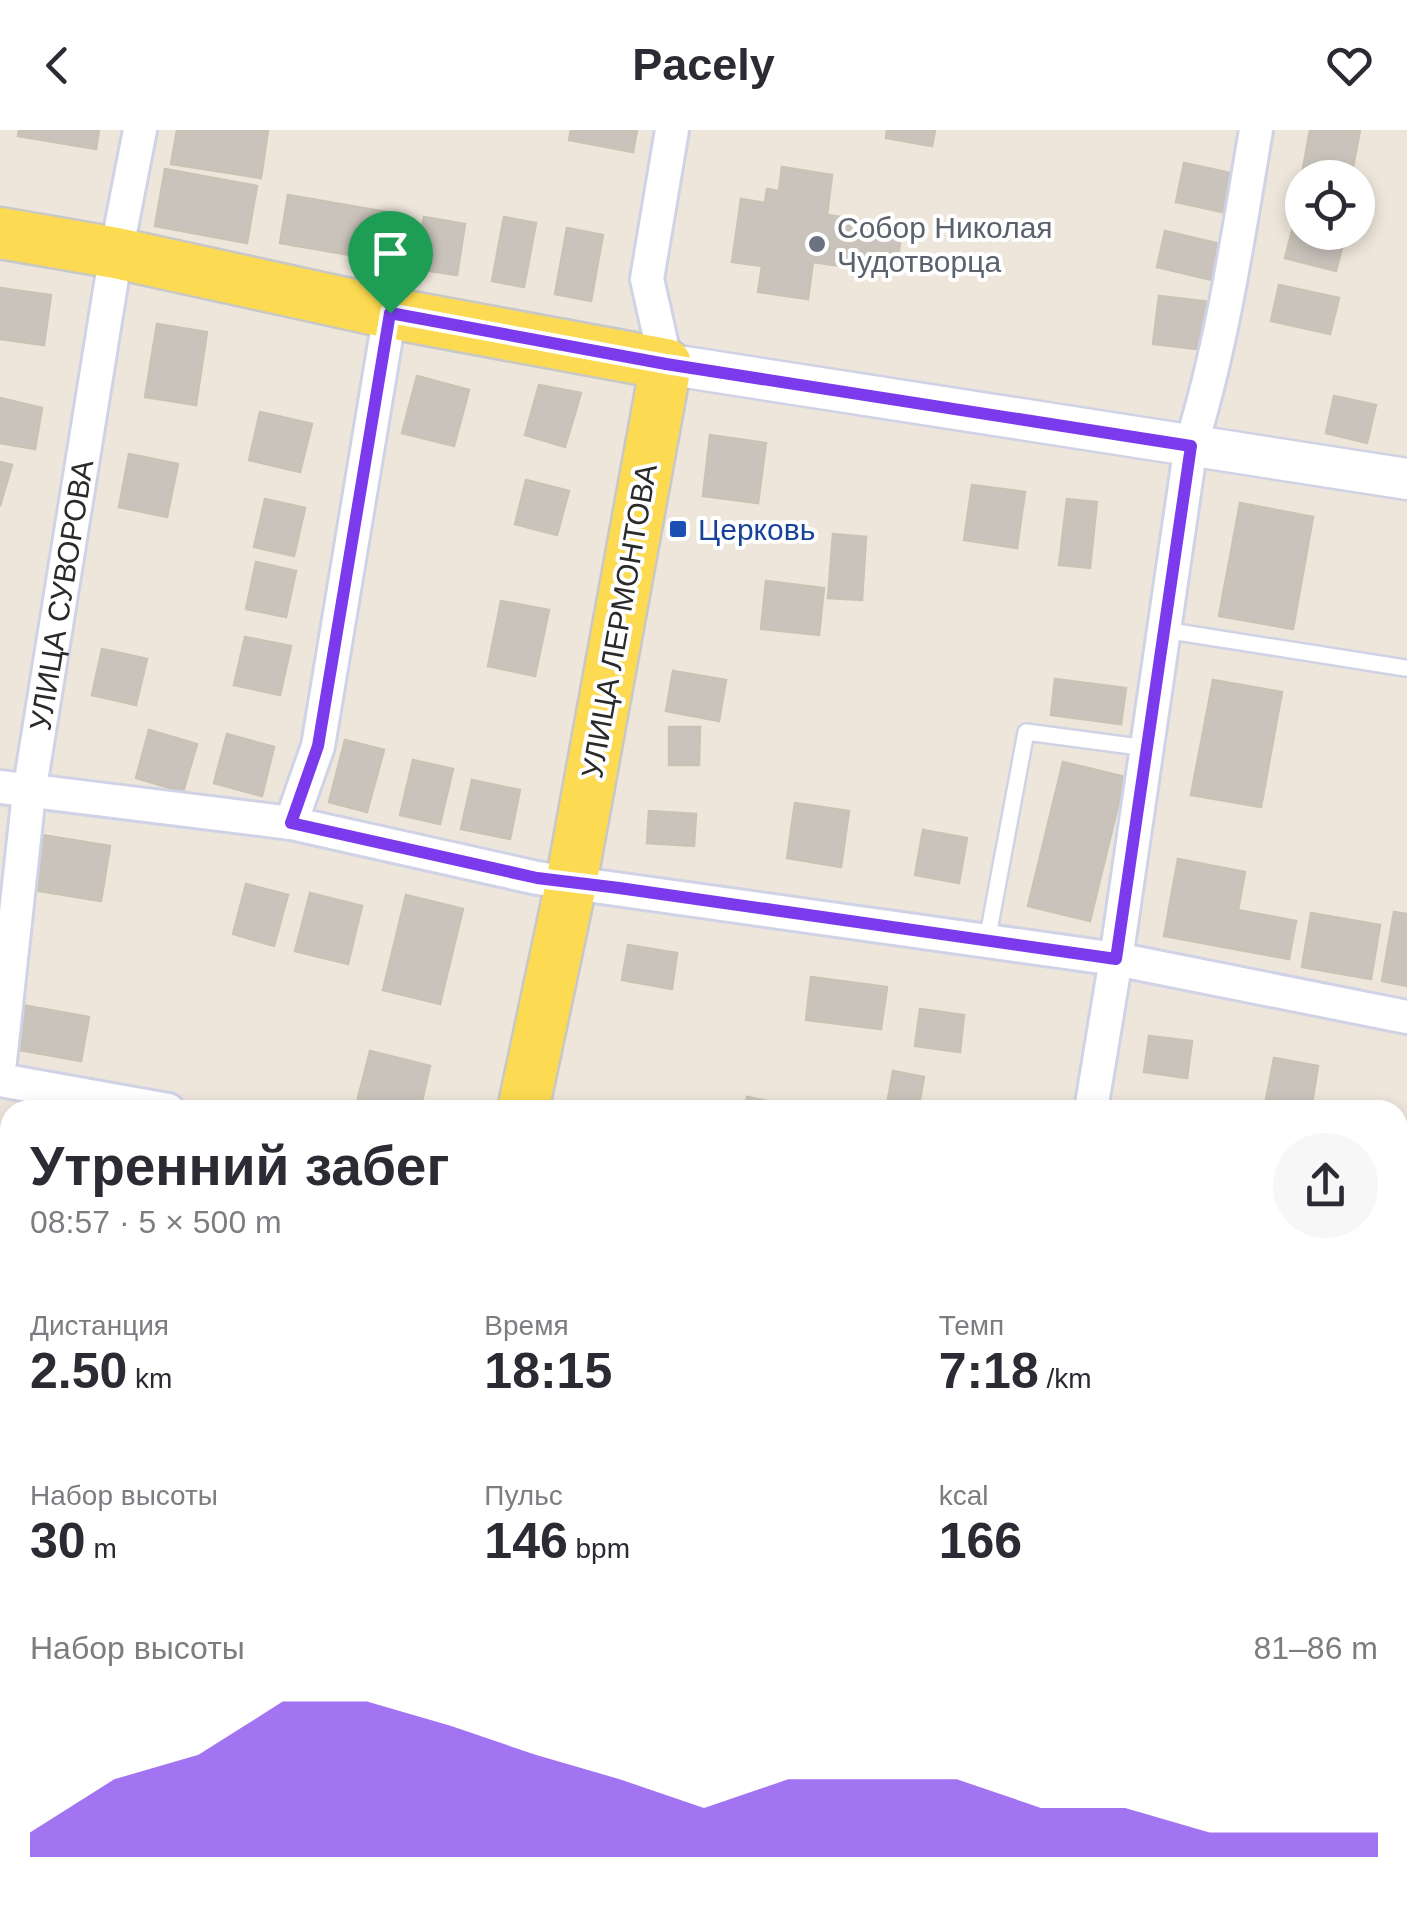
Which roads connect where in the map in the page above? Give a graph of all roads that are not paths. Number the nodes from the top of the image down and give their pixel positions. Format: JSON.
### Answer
{"nodes":[{"id":1,"x":140,"y":130,"type":"edge"},
{"id":2,"x":672,"y":130,"type":"edge"},
{"id":3,"x":1256,"y":130,"type":"edge"},
{"id":4,"x":0,"y":233,"type":"edge"},
{"id":5,"x":116,"y":252,"type":"junction"},
{"id":6,"x":390,"y":313,"type":"junction"},
{"id":7,"x":666,"y":364,"type":"junction"},
{"id":8,"x":1191,"y":446,"type":"junction"},
{"id":9,"x":1407,"y":479,"type":"edge"},
{"id":10,"x":1164,"y":630,"type":"junction"},
{"id":11,"x":1405,"y":668,"type":"edge"},
{"id":12,"x":1147,"y":748,"type":"junction"},
{"id":13,"x":15,"y":790,"type":"edge"},
{"id":14,"x":291,"y":823,"type":"junction"},
{"id":15,"x":571,"y":884,"type":"junction"},
{"id":16,"x":987,"y":941,"type":"junction"},
{"id":17,"x":1116,"y":959,"type":"junction"},
{"id":18,"x":1407,"y":1018,"type":"edge"},
{"id":19,"x":0,"y":1061,"type":"edge"},
{"id":20,"x":0,"y":1080,"type":"edge"},
{"id":21,"x":112,"y":1100,"type":"edge"},
{"id":22,"x":525,"y":1100,"type":"edge"},
{"id":23,"x":1092,"y":1100,"type":"edge"}],
"edges":[{"from":1,"to":5,"type":"street","name":"УЛИЦА СУВОРОВА"},
{"from":2,"to":7,"type":"street","name":"УЛИЦА ЛЕРМОНТОВА"},
{"from":3,"to":8,"type":"street"},
{"from":4,"to":5,"type":"main road"},
{"from":5,"to":6,"type":"main road"},
{"from":5,"to":13,"type":"street","name":"УЛИЦА СУВОРОВА"},
{"from":6,"to":7,"type":"main road"},
{"from":6,"to":14,"type":"street"},
{"from":7,"to":8,"type":"street"},
{"from":7,"to":15,"type":"main road","name":"УЛИЦА ЛЕРМОНТОВА"},
{"from":8,"to":9,"type":"street"},
{"from":8,"to":10,"type":"street"},
{"from":10,"to":11,"type":"lane"},
{"from":10,"to":12,"type":"street"},
{"from":12,"to":16,"type":"lane"},
{"from":12,"to":17,"type":"street"},
{"from":13,"to":14,"type":"street"},
{"from":13,"to":19,"type":"street","name":"УЛИЦА СУВОРОВА"},
{"from":14,"to":15,"type":"street"},
{"from":15,"to":16,"type":"street"},
{"from":15,"to":22,"type":"main road","name":"УЛИЦА ЛЕРМОНТОВА"},
{"from":16,"to":17,"type":"street"},
{"from":17,"to":18,"type":"street"},
{"from":17,"to":23,"type":"street"},
{"from":20,"to":21,"type":"street"}]}
